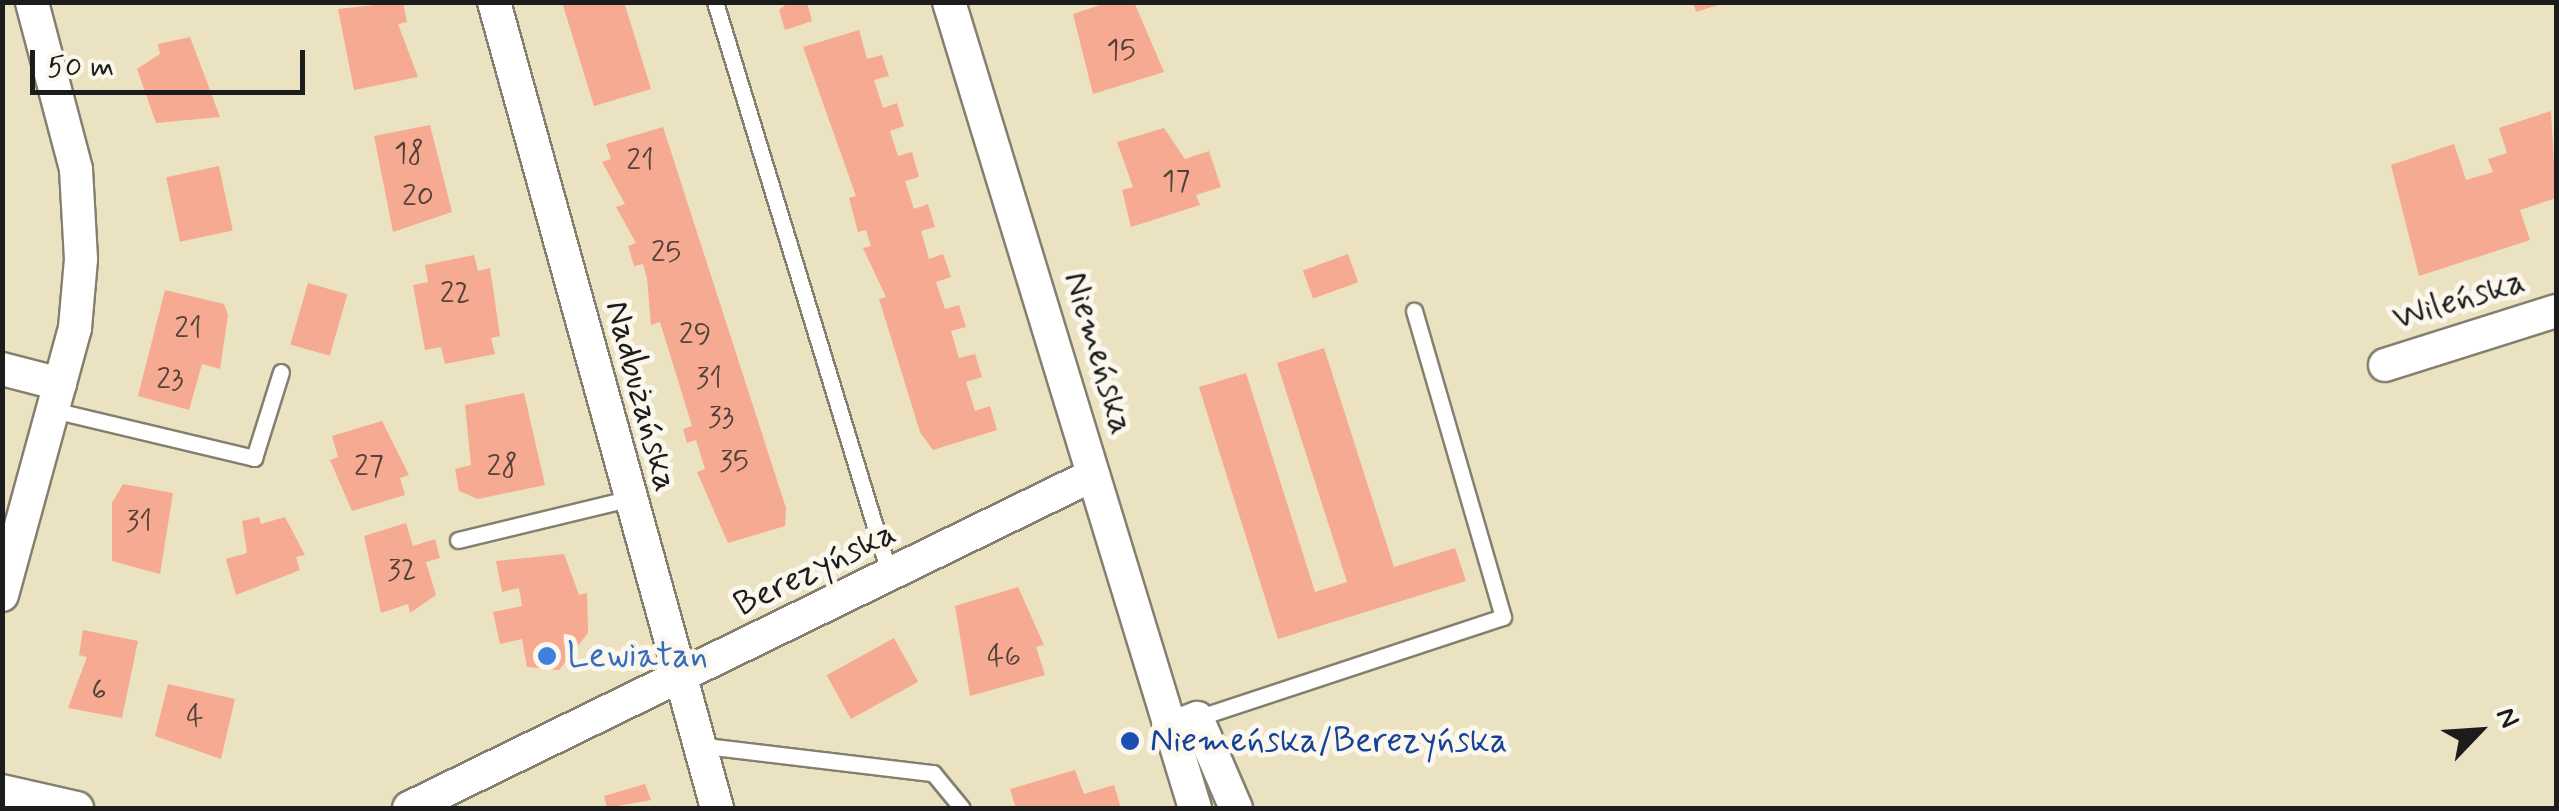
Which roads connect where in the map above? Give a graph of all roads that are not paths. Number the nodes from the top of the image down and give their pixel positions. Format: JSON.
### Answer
{"nodes":[{"id":1,"x":32,"y":2,"type":"edge"},
{"id":2,"x":494,"y":2,"type":"edge"},
{"id":3,"x":715,"y":2,"type":"edge"},
{"id":4,"x":949,"y":2,"type":"edge"},
{"id":5,"x":1414,"y":311,"type":"dead end"},
{"id":6,"x":2556,"y":312,"type":"edge"},
{"id":7,"x":2385,"y":365,"type":"dead end"},
{"id":8,"x":2,"y":369,"type":"edge"},
{"id":9,"x":281,"y":372,"type":"dead end"},
{"id":10,"x":56,"y":397,"type":"junction"},
{"id":11,"x":1094,"y":475,"type":"junction"},
{"id":12,"x":628,"y":499,"type":"junction"},
{"id":13,"x":458,"y":540,"type":"dead end"},
{"id":14,"x":890,"y":576,"type":"junction"},
{"id":15,"x":2,"y":595,"type":"edge"},
{"id":16,"x":677,"y":682,"type":"junction"},
{"id":17,"x":1183,"y":723,"type":"junction"},
{"id":18,"x":697,"y":745,"type":"junction"},
{"id":19,"x":2,"y":791,"type":"edge"},
{"id":20,"x":76,"y":808,"type":"edge"},
{"id":21,"x":409,"y":808,"type":"edge"},
{"id":22,"x":718,"y":808,"type":"edge"},
{"id":23,"x":962,"y":808,"type":"edge"},
{"id":24,"x":1195,"y":808,"type":"edge"},
{"id":25,"x":1236,"y":808,"type":"edge"}],
"edges":[{"from":1,"to":10,"type":"street"},
{"from":2,"to":12,"type":"street","name":"Nadbużańska"},
{"from":3,"to":14,"type":"lane"},
{"from":4,"to":11,"type":"street","name":"Niemeńska"},
{"from":5,"to":17,"type":"lane"},
{"from":6,"to":7,"type":"street","name":"Wileńska"},
{"from":8,"to":10,"type":"street"},
{"from":9,"to":10,"type":"lane"},
{"from":10,"to":15,"type":"street"},
{"from":11,"to":14,"type":"street","name":"Berezyńska"},
{"from":11,"to":17,"type":"street","name":"Niemeńska"},
{"from":12,"to":13,"type":"lane"},
{"from":12,"to":16,"type":"street","name":"Nadbużańska"},
{"from":14,"to":16,"type":"street","name":"Berezyńska"},
{"from":16,"to":18,"type":"street","name":"Nadbużańska"},
{"from":16,"to":21,"type":"street","name":"Berezyńska"},
{"from":17,"to":24,"type":"street","name":"Niemeńska"},
{"from":17,"to":25,"type":"street","name":"Niemeńska"},
{"from":18,"to":22,"type":"street","name":"Nadbużańska"},
{"from":18,"to":23,"type":"lane"},
{"from":19,"to":20,"type":"street"}]}
